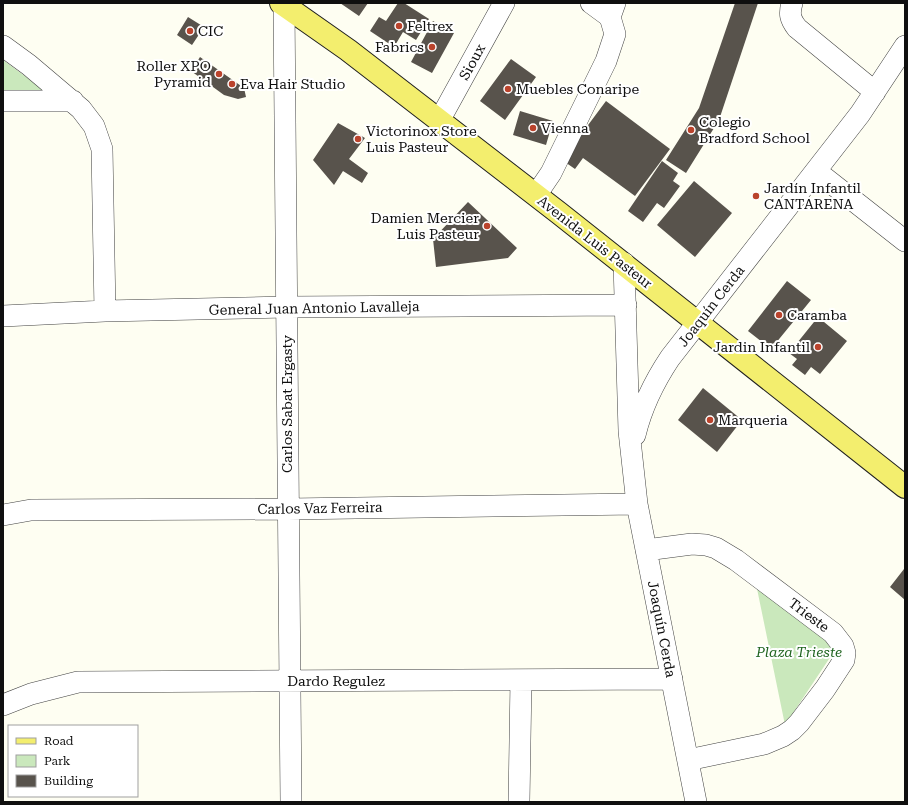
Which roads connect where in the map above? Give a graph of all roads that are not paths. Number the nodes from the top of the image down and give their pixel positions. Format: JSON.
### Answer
{"nodes":[{"id":1,"x":504,"y":3,"type":"edge"},
{"id":2,"x":591,"y":3,"type":"edge"},
{"id":3,"x":792,"y":3,"type":"edge"},
{"id":4,"x":282,"y":4,"type":"edge"},
{"id":5,"x":613,"y":10,"type":"edge"},
{"id":6,"x":3,"y":46,"type":"edge"},
{"id":7,"x":905,"y":46,"type":"edge"},
{"id":8,"x":875,"y":92,"type":"junction"},
{"id":9,"x":3,"y":101,"type":"edge"},
{"id":10,"x":73,"y":101,"type":"junction"},
{"id":11,"x":439,"y":121,"type":"junction"},
{"id":12,"x":816,"y":171,"type":"junction"},
{"id":13,"x":536,"y":195,"type":"junction"},
{"id":14,"x":905,"y":241,"type":"edge"},
{"id":15,"x":624,"y":263,"type":"junction"},
{"id":16,"x":626,"y":305,"type":"junction"},
{"id":17,"x":286,"y":307,"type":"junction"},
{"id":18,"x":106,"y":311,"type":"junction"},
{"id":19,"x":3,"y":316,"type":"edge"},
{"id":20,"x":698,"y":323,"type":"junction"},
{"id":21,"x":632,"y":455,"type":"junction"},
{"id":22,"x":905,"y":486,"type":"edge"},
{"id":23,"x":637,"y":504,"type":"junction"},
{"id":24,"x":288,"y":509,"type":"junction"},
{"id":25,"x":3,"y":515,"type":"edge"},
{"id":26,"x":646,"y":550,"type":"junction"},
{"id":27,"x":521,"y":680,"type":"junction"},
{"id":28,"x":672,"y":680,"type":"junction"},
{"id":29,"x":289,"y":681,"type":"junction"},
{"id":30,"x":3,"y":705,"type":"edge"},
{"id":31,"x":688,"y":760,"type":"junction"},
{"id":32,"x":291,"y":802,"type":"edge"},
{"id":33,"x":519,"y":802,"type":"edge"},
{"id":34,"x":696,"y":802,"type":"edge"}],
"edges":[{"from":1,"to":11,"type":"street","name":"Sioux"},
{"from":2,"to":5,"type":"street"},
{"from":3,"to":8,"type":"street"},
{"from":4,"to":11,"type":"main road","name":"Avenida Luis Pasteur"},
{"from":4,"to":17,"type":"street","name":"Carlos Sabat Ergasty"},
{"from":5,"to":13,"type":"street"},
{"from":6,"to":10,"type":"street"},
{"from":7,"to":8,"type":"street","name":"Joaquín Cerda"},
{"from":8,"to":12,"type":"street","name":"Joaquín Cerda"},
{"from":9,"to":10,"type":"street"},
{"from":10,"to":18,"type":"street"},
{"from":11,"to":13,"type":"main road","name":"Avenida Luis Pasteur"},
{"from":12,"to":14,"type":"street"},
{"from":12,"to":20,"type":"street","name":"Joaquín Cerda"},
{"from":13,"to":15,"type":"main road","name":"Avenida Luis Pasteur"},
{"from":15,"to":16,"type":"street","name":"Joaquín Cerda"},
{"from":15,"to":20,"type":"main road","name":"Avenida Luis Pasteur"},
{"from":16,"to":17,"type":"street","name":"General Juan Antonio Lavalleja"},
{"from":16,"to":21,"type":"street","name":"Joaquín Cerda"},
{"from":17,"to":18,"type":"street","name":"General Juan Antonio Lavalleja"},
{"from":17,"to":24,"type":"street","name":"Carlos Sabat Ergasty"},
{"from":18,"to":19,"type":"street","name":"General Juan Antonio Lavalleja"},
{"from":20,"to":21,"type":"street","name":"Joaquín Cerda"},
{"from":20,"to":22,"type":"main road","name":"Avenida Luis Pasteur"},
{"from":21,"to":23,"type":"street","name":"Joaquín Cerda"},
{"from":23,"to":24,"type":"street","name":"Carlos Vaz Ferreira"},
{"from":23,"to":26,"type":"street","name":"Joaquín Cerda"},
{"from":24,"to":25,"type":"street","name":"Carlos Vaz Ferreira"},
{"from":24,"to":29,"type":"street","name":"Carlos Sabat Ergasty"},
{"from":26,"to":28,"type":"street","name":"Joaquín Cerda"},
{"from":26,"to":31,"type":"street","name":"Trieste"},
{"from":27,"to":28,"type":"street","name":"Dardo Regulez"},
{"from":27,"to":29,"type":"street","name":"Dardo Regulez"},
{"from":27,"to":33,"type":"street"},
{"from":28,"to":31,"type":"street","name":"Joaquín Cerda"},
{"from":29,"to":30,"type":"street","name":"Dardo Regulez"},
{"from":29,"to":32,"type":"street","name":"Carlos Sabat Ergasty"},
{"from":31,"to":34,"type":"street","name":"Joaquín Cerda"}]}
